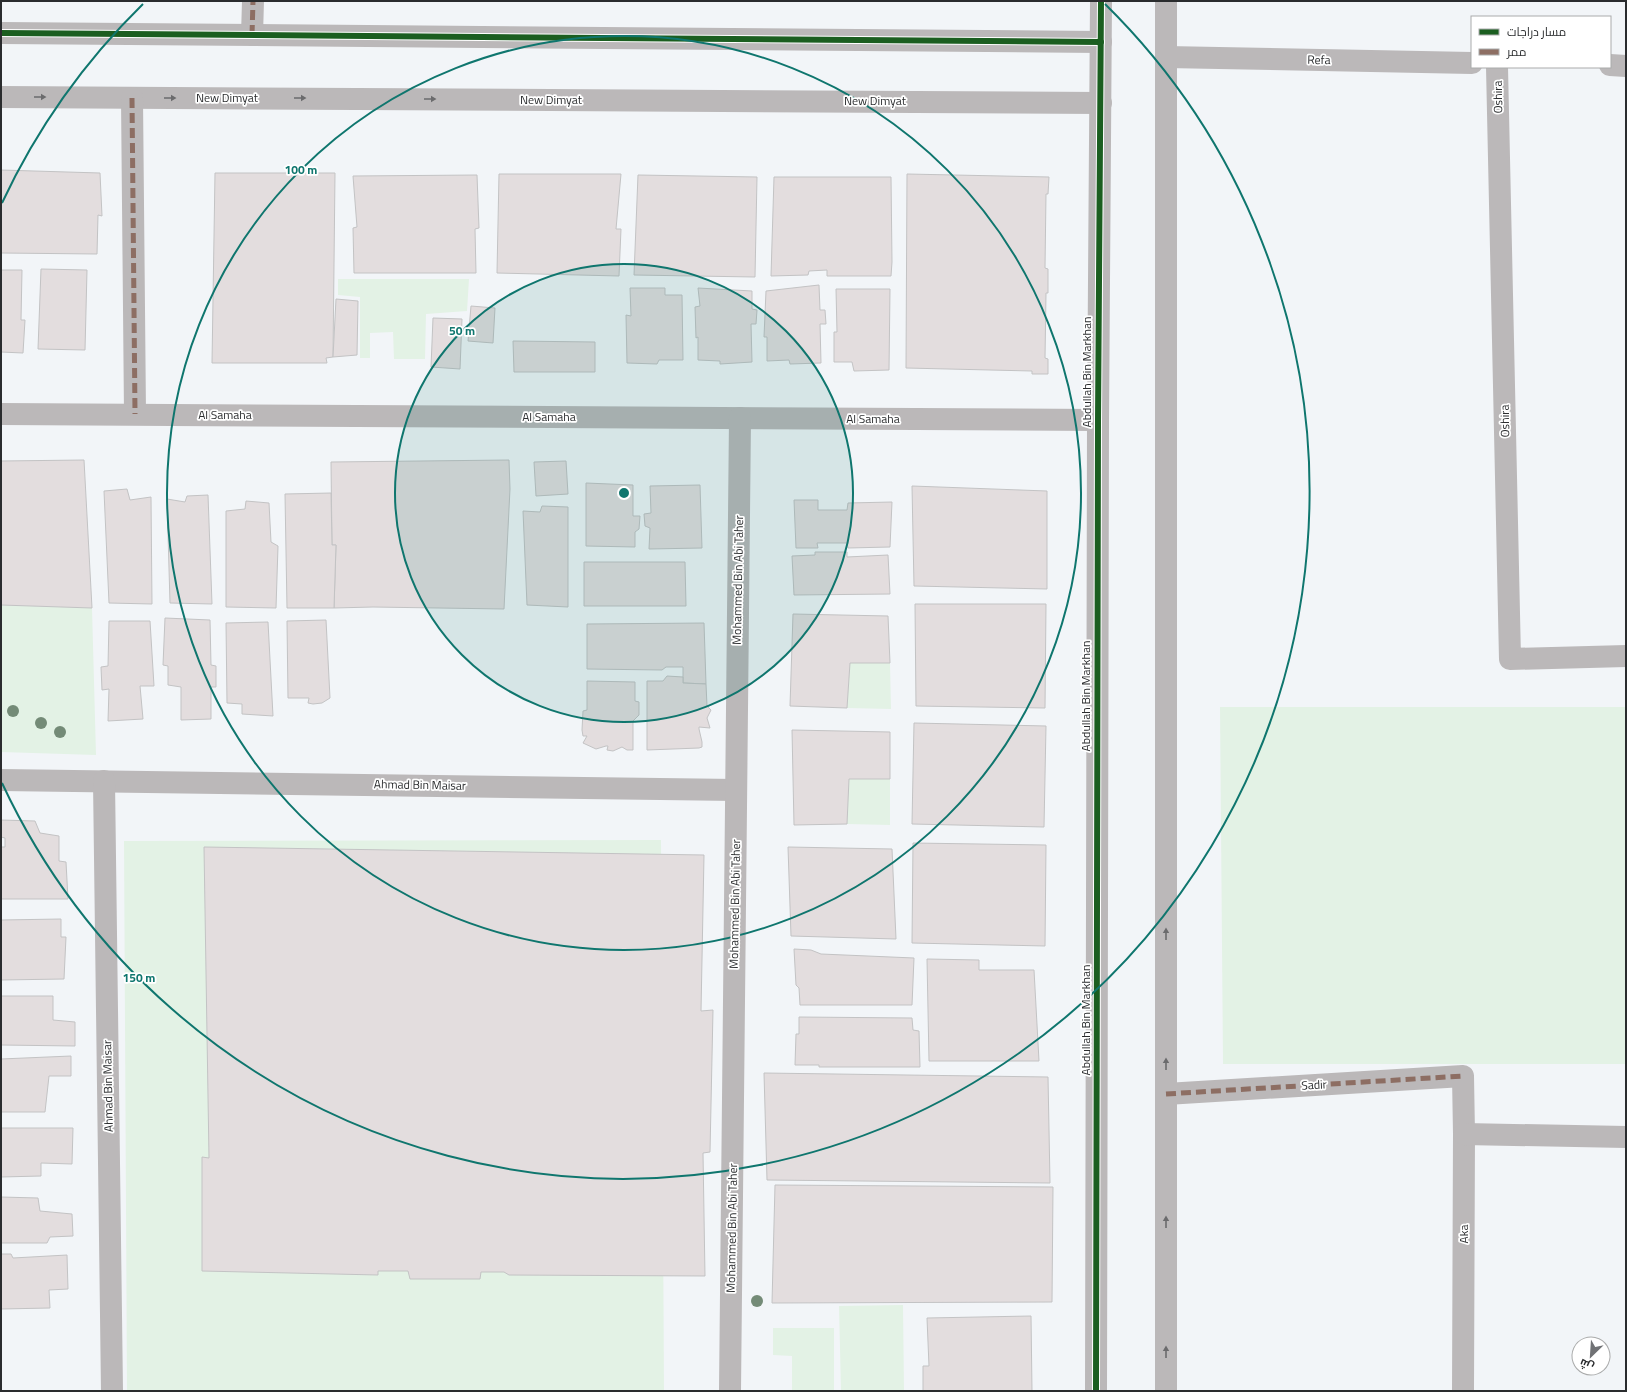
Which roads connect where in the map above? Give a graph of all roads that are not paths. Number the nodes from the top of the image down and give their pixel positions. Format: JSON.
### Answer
{"nodes":[{"id":1,"x":253,"y":1,"type":"edge"},
{"id":2,"x":1101,"y":1,"type":"edge"},
{"id":3,"x":1166,"y":1,"type":"edge"},
{"id":4,"x":1,"y":33,"type":"edge"},
{"id":5,"x":252,"y":35,"type":"junction"},
{"id":6,"x":1101,"y":42,"type":"junction"},
{"id":7,"x":1166,"y":57,"type":"junction"},
{"id":8,"x":1471,"y":63,"type":"edge"},
{"id":9,"x":1611,"y":65,"type":"edge"},
{"id":10,"x":1626,"y":66,"type":"edge"},
{"id":11,"x":1497,"y":68,"type":"edge"},
{"id":12,"x":1,"y":97,"type":"edge"},
{"id":13,"x":132,"y":98,"type":"junction"},
{"id":14,"x":1101,"y":103,"type":"junction"},
{"id":15,"x":1,"y":414,"type":"edge"},
{"id":16,"x":135,"y":414,"type":"junction"},
{"id":17,"x":740,"y":418,"type":"junction"},
{"id":18,"x":1098,"y":420,"type":"junction"},
{"id":19,"x":1626,"y":656,"type":"edge"},
{"id":20,"x":1,"y":780,"type":"edge"},
{"id":21,"x":104,"y":781,"type":"junction"},
{"id":22,"x":736,"y":790,"type":"junction"},
{"id":23,"x":1463,"y":1076,"type":"joint"},
{"id":24,"x":1166,"y":1094,"type":"junction"},
{"id":25,"x":1464,"y":1134,"type":"junction"},
{"id":26,"x":1626,"y":1137,"type":"edge"},
{"id":27,"x":112,"y":1391,"type":"edge"},
{"id":28,"x":730,"y":1391,"type":"edge"},
{"id":29,"x":1096,"y":1391,"type":"edge"},
{"id":30,"x":1166,"y":1391,"type":"edge"},
{"id":31,"x":1463,"y":1391,"type":"edge"}],
"edges":[{"from":1,"to":5,"type":"street"},
{"from":2,"to":6,"type":"street","name":"Abdullah Bin Markhan"},
{"from":3,"to":7,"type":"street"},
{"from":4,"to":5,"type":"street"},
{"from":5,"to":6,"type":"street"},
{"from":6,"to":14,"type":"street","name":"Abdullah Bin Markhan"},
{"from":7,"to":8,"type":"street","name":"Refa"},
{"from":24,"to":7,"type":"street","one_way":true},
{"from":9,"to":10,"type":"street"},
{"from":11,"to":19,"type":"street","name":"Oshira"},
{"from":12,"to":13,"type":"street","name":"New Dimyat","one_way":true},
{"from":13,"to":14,"type":"street","name":"New Dimyat","one_way":true},
{"from":13,"to":16,"type":"street"},
{"from":14,"to":18,"type":"street","name":"Abdullah Bin Markhan"},
{"from":15,"to":16,"type":"street","name":"Al Samaha"},
{"from":16,"to":17,"type":"street","name":"Al Samaha"},
{"from":17,"to":18,"type":"street","name":"Al Samaha"},
{"from":17,"to":22,"type":"street","name":"Mohammed Bin Abi Taher"},
{"from":18,"to":29,"type":"street","name":"Abdullah Bin Markhan"},
{"from":20,"to":21,"type":"street","name":"Ahmad Bin Maisar"},
{"from":21,"to":22,"type":"street","name":"Ahmad Bin Maisar"},
{"from":21,"to":27,"type":"street","name":"Ahmad Bin Maisar"},
{"from":22,"to":28,"type":"street","name":"Mohammed Bin Abi Taher"},
{"from":23,"to":24,"type":"street","name":"Sadir"},
{"from":23,"to":25,"type":"street","name":"Aka"},
{"from":30,"to":24,"type":"street","one_way":true},
{"from":25,"to":26,"type":"street"},
{"from":25,"to":31,"type":"street","name":"Aka"}]}
